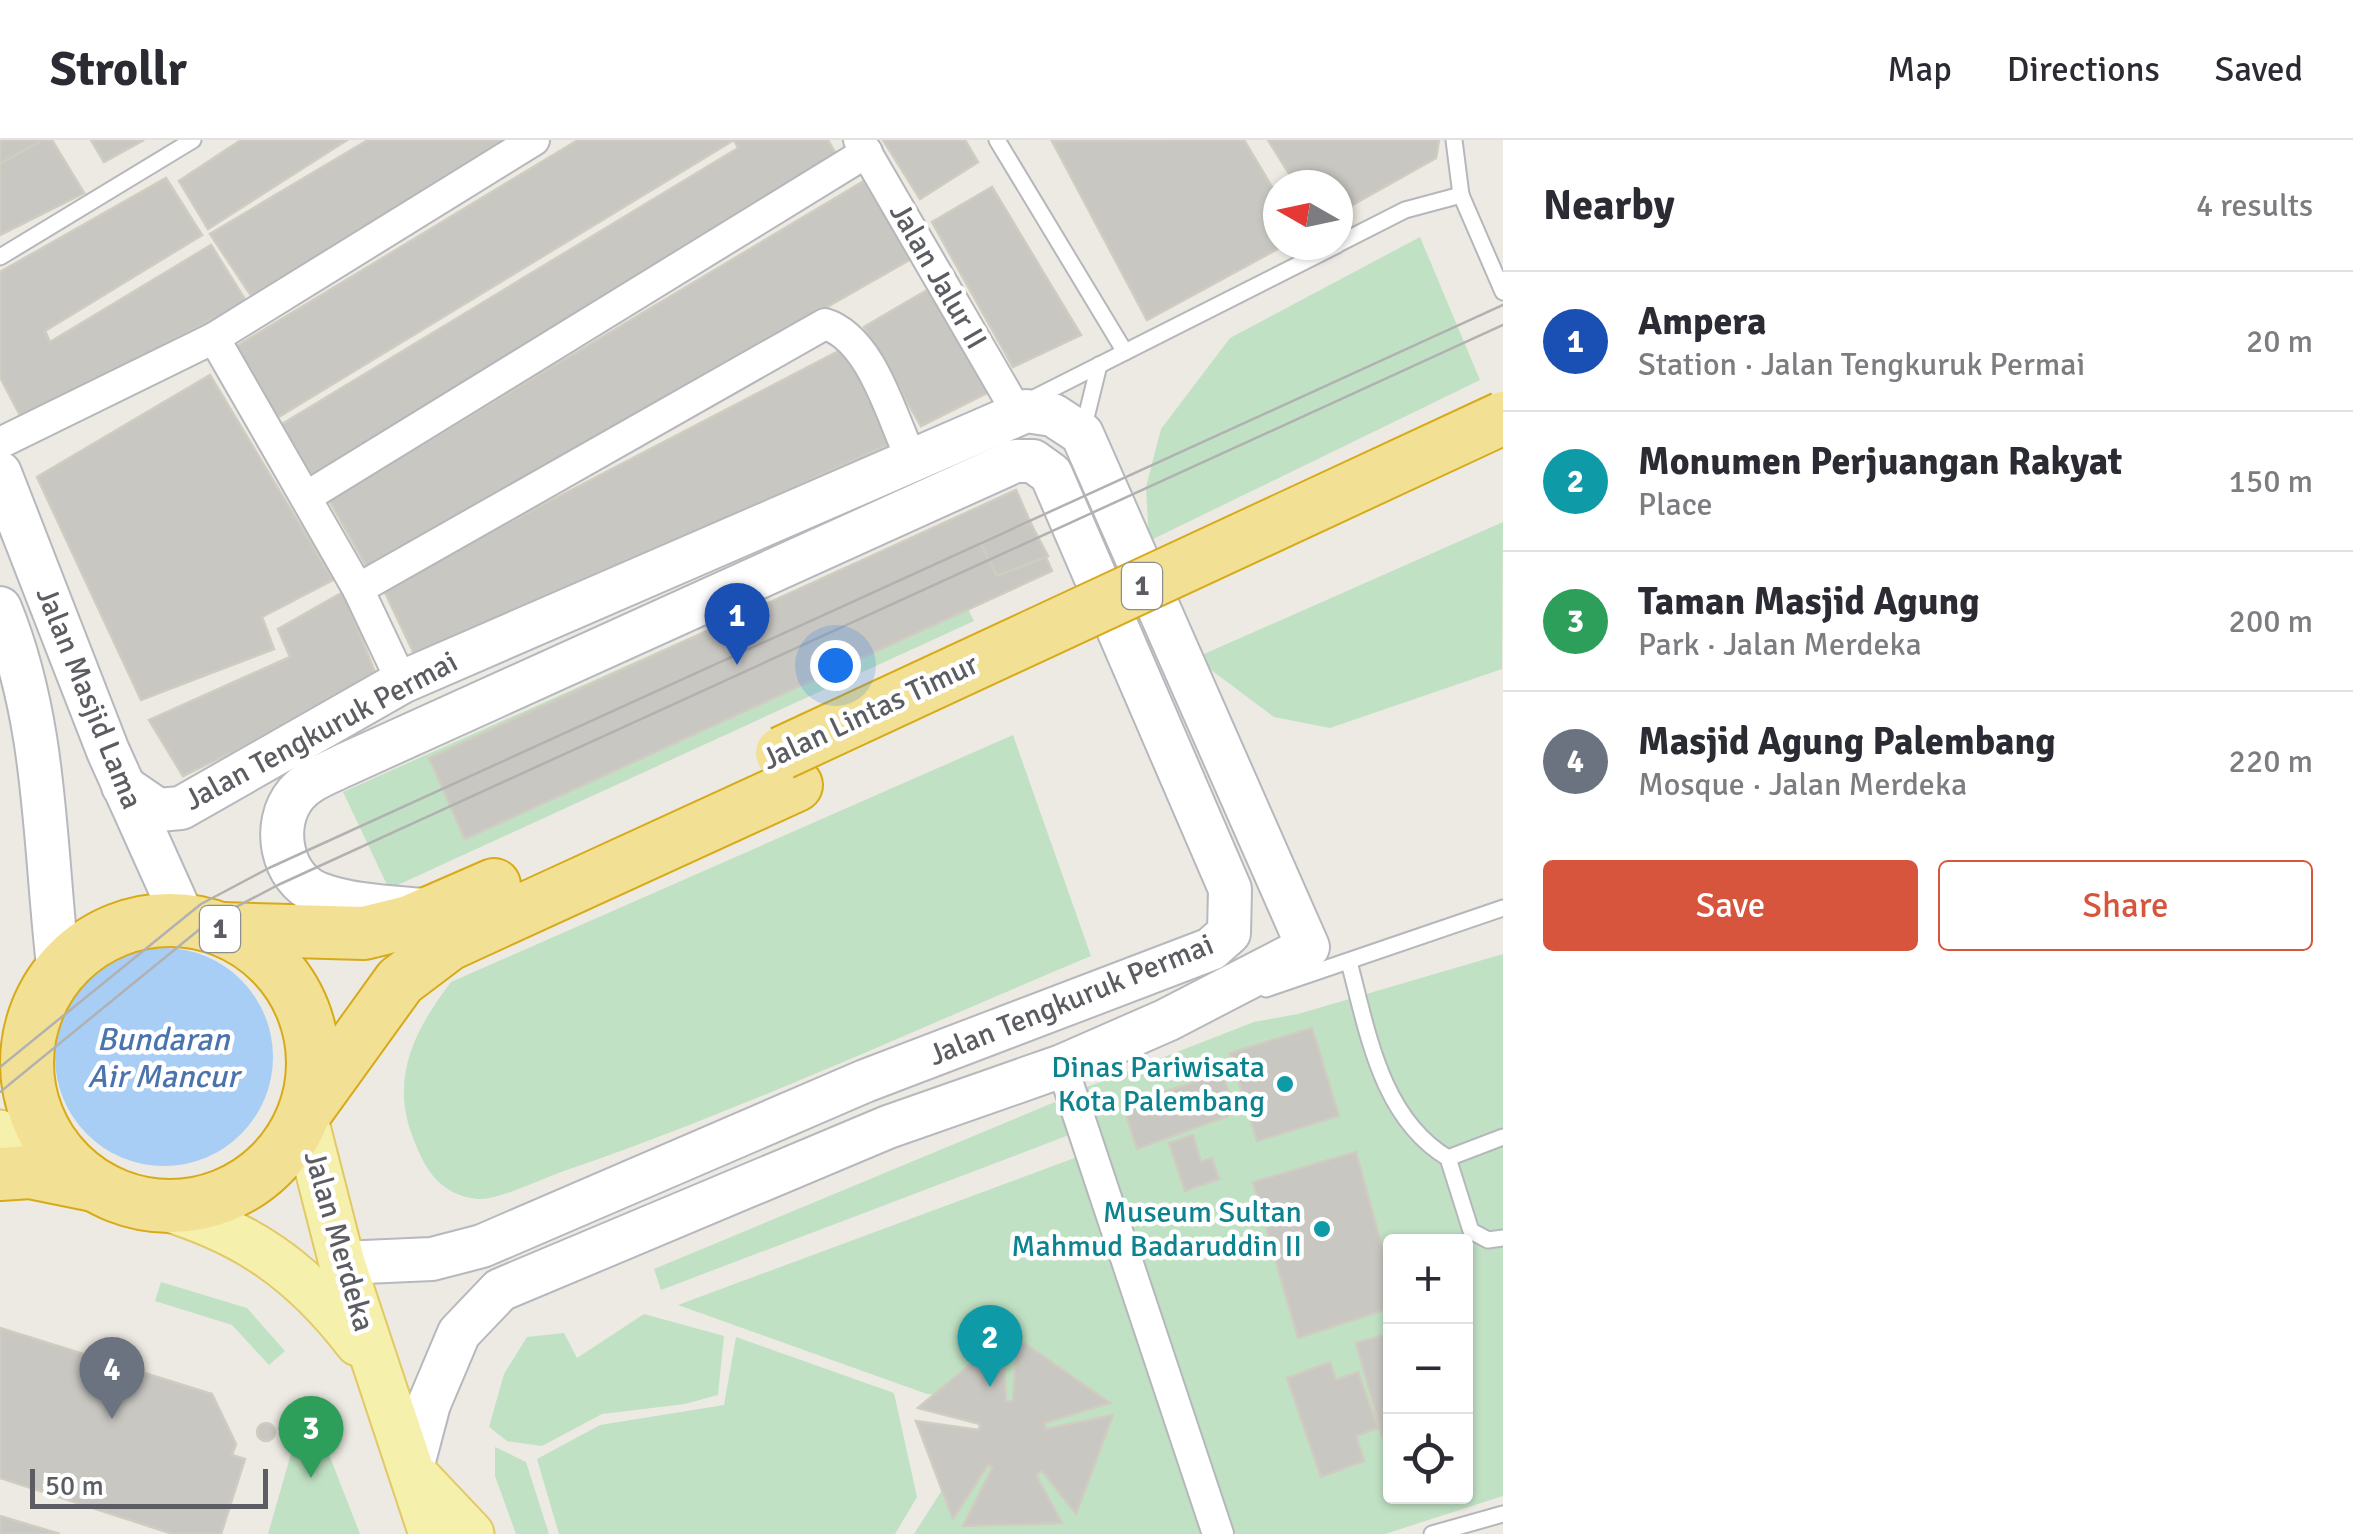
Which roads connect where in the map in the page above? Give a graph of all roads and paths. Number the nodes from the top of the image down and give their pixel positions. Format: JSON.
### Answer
{"nodes":[{"id":1,"x":193,"y":140,"type":"edge"},
{"id":2,"x":534,"y":140,"type":"edge"},
{"id":3,"x":997,"y":140,"type":"edge"},
{"id":4,"x":1454,"y":140,"type":"edge"},
{"id":5,"x":863,"y":146,"type":"edge"},
{"id":6,"x":1461,"y":196,"type":"junction"},
{"id":7,"x":1353,"y":237,"type":"edge"},
{"id":8,"x":0,"y":257,"type":"edge"},
{"id":9,"x":1307,"y":260,"type":"edge"},
{"id":10,"x":1503,"y":292,"type":"edge"},
{"id":11,"x":214,"y":338,"type":"junction"},
{"id":12,"x":1125,"y":352,"type":"junction"},
{"id":13,"x":1098,"y":366,"type":"junction"},
{"id":14,"x":1017,"y":412,"type":"junction"},
{"id":15,"x":1503,"y":418,"type":"edge"},
{"id":16,"x":1082,"y":434,"type":"junction"},
{"id":17,"x":0,"y":443,"type":"edge"},
{"id":18,"x":1503,"y":457,"type":"edge"},
{"id":19,"x":911,"y":458,"type":"junction"},
{"id":20,"x":0,"y":473,"type":"edge"},
{"id":21,"x":306,"y":498,"type":"junction"},
{"id":22,"x":358,"y":589,"type":"junction"},
{"id":23,"x":0,"y":608,"type":"edge"},
{"id":24,"x":402,"y":682,"type":"junction"},
{"id":25,"x":89,"y":703,"type":"junction"},
{"id":26,"x":32,"y":721,"type":"junction"},
{"id":27,"x":278,"y":752,"type":"junction"},
{"id":28,"x":789,"y":769,"type":"junction"},
{"id":29,"x":123,"y":786,"type":"junction"},
{"id":30,"x":296,"y":794,"type":"junction"},
{"id":31,"x":1503,"y":908,"type":"edge"},
{"id":32,"x":438,"y":910,"type":"junction"},
{"id":33,"x":202,"y":924,"type":"junction"},
{"id":34,"x":1349,"y":962,"type":"junction"},
{"id":35,"x":47,"y":994,"type":"junction"},
{"id":36,"x":1168,"y":1020,"type":"junction"},
{"id":37,"x":0,"y":1056,"type":"edge"},
{"id":38,"x":1062,"y":1066,"type":"junction"},
{"id":39,"x":866,"y":1082,"type":"junction"},
{"id":40,"x":304,"y":1115,"type":"junction"},
{"id":41,"x":888,"y":1127,"type":"junction"},
{"id":42,"x":0,"y":1134,"type":"edge"},
{"id":43,"x":1503,"y":1138,"type":"edge"},
{"id":44,"x":1448,"y":1158,"type":"junction"},
{"id":45,"x":0,"y":1174,"type":"edge"},
{"id":46,"x":94,"y":1184,"type":"junction"},
{"id":47,"x":159,"y":1206,"type":"junction"},
{"id":48,"x":1503,"y":1238,"type":"edge"},
{"id":49,"x":342,"y":1263,"type":"junction"},
{"id":50,"x":376,"y":1366,"type":"junction"},
{"id":51,"x":411,"y":1472,"type":"junction"},
{"id":52,"x":1503,"y":1514,"type":"edge"},
{"id":53,"x":432,"y":1534,"type":"edge"},
{"id":54,"x":472,"y":1534,"type":"edge"},
{"id":55,"x":1218,"y":1534,"type":"edge"},
{"id":56,"x":1433,"y":1534,"type":"edge"}],
"edges":[{"from":1,"to":8,"type":"lane"},
{"from":2,"to":11,"type":"street"},
{"from":3,"to":12,"type":"lane"},
{"from":4,"to":6,"type":"lane"},
{"from":5,"to":14,"type":"street","name":"Jalan Jalur II"},
{"from":5,"to":21,"type":"street"},
{"from":6,"to":7,"type":"lane"},
{"from":6,"to":10,"type":"lane"},
{"from":9,"to":12,"type":"lane"},
{"from":11,"to":17,"type":"street"},
{"from":11,"to":21,"type":"street"},
{"from":12,"to":13,"type":"lane"},
{"from":13,"to":14,"type":"lane"},
{"from":13,"to":16,"type":"lane"},
{"from":14,"to":16,"type":"main road"},
{"from":14,"to":19,"type":"main road","name":"Jalan Tengkuruk Permai"},
{"from":15,"to":28,"type":"highway","name":"Jalan Lintas Timur","number":"1","bridge":true},
{"from":16,"to":36,"type":"main road"},
{"from":18,"to":28,"type":"highway","name":"Jalan Lintas Timur","number":"1"},
{"from":19,"to":22,"type":"street"},
{"from":19,"to":24,"type":"main road","name":"Jalan Tengkuruk Permai"},
{"from":20,"to":25,"type":"main road","name":"Jalan Masjid Lama"},
{"from":21,"to":22,"type":"street"},
{"from":22,"to":24,"type":"street"},
{"from":23,"to":26,"type":"main road"},
{"from":24,"to":27,"type":"main road","name":"Jalan Tengkuruk Permai"},
{"from":25,"to":26,"type":"main road"},
{"from":25,"to":29,"type":"main road","name":"Jalan Masjid Lama"},
{"from":26,"to":35,"type":"main road"},
{"from":27,"to":29,"type":"main road","name":"Jalan Tengkuruk Permai"},
{"from":27,"to":30,"type":"main road"},
{"from":28,"to":32,"type":"highway","name":"Jalan Lintas Timur","number":"1"},
{"from":28,"to":40,"type":"highway","name":"Jalan Lintas Timur","number":"1"},
{"from":29,"to":33,"type":"main road","name":"Jalan Masjid Lama"},
{"from":30,"to":32,"type":"main road","name":"Jalan Tengkuruk Permai"},
{"from":30,"to":39,"type":"main road","name":"Jalan Tengkuruk Permai"},
{"from":31,"to":34,"type":"lane"},
{"from":32,"to":33,"type":"highway","name":"Jalan Lintas Timur","number":"1"},
{"from":33,"to":35,"type":"highway","number":"1"},
{"from":33,"to":40,"type":"highway","number":"1"},
{"from":34,"to":36,"type":"lane"},
{"from":34,"to":44,"type":"lane"},
{"from":35,"to":37,"type":"highway","number":"1"},
{"from":35,"to":46,"type":"highway","number":"1"},
{"from":36,"to":38,"type":"main road"},
{"from":38,"to":41,"type":"main road"},
{"from":38,"to":55,"type":"street"},
{"from":39,"to":41,"type":"main road"},
{"from":39,"to":49,"type":"main road","name":"Jalan Tengkuruk Permai"},
{"from":40,"to":47,"type":"highway","number":"1"},
{"from":40,"to":49,"type":"main road","name":"Jalan Merdeka","number":"1"},
{"from":41,"to":51,"type":"main road"},
{"from":42,"to":46,"type":"main road","number":"1"},
{"from":43,"to":44,"type":"lane"},
{"from":44,"to":48,"type":"lane"},
{"from":45,"to":46,"type":"highway","number":"1"},
{"from":46,"to":47,"type":"highway","number":"1"},
{"from":47,"to":50,"type":"main road","name":"Jalan Merdeka","number":"1"},
{"from":49,"to":50,"type":"main road","name":"Jalan Merdeka","number":"1"},
{"from":50,"to":51,"type":"main road","name":"Jalan Merdeka","number":"1"},
{"from":51,"to":53,"type":"main road","name":"Jalan Merdeka","number":"1"},
{"from":51,"to":54,"type":"main road","name":"Jalan Merdeka"},
{"from":52,"to":56,"type":"lane"}]}
